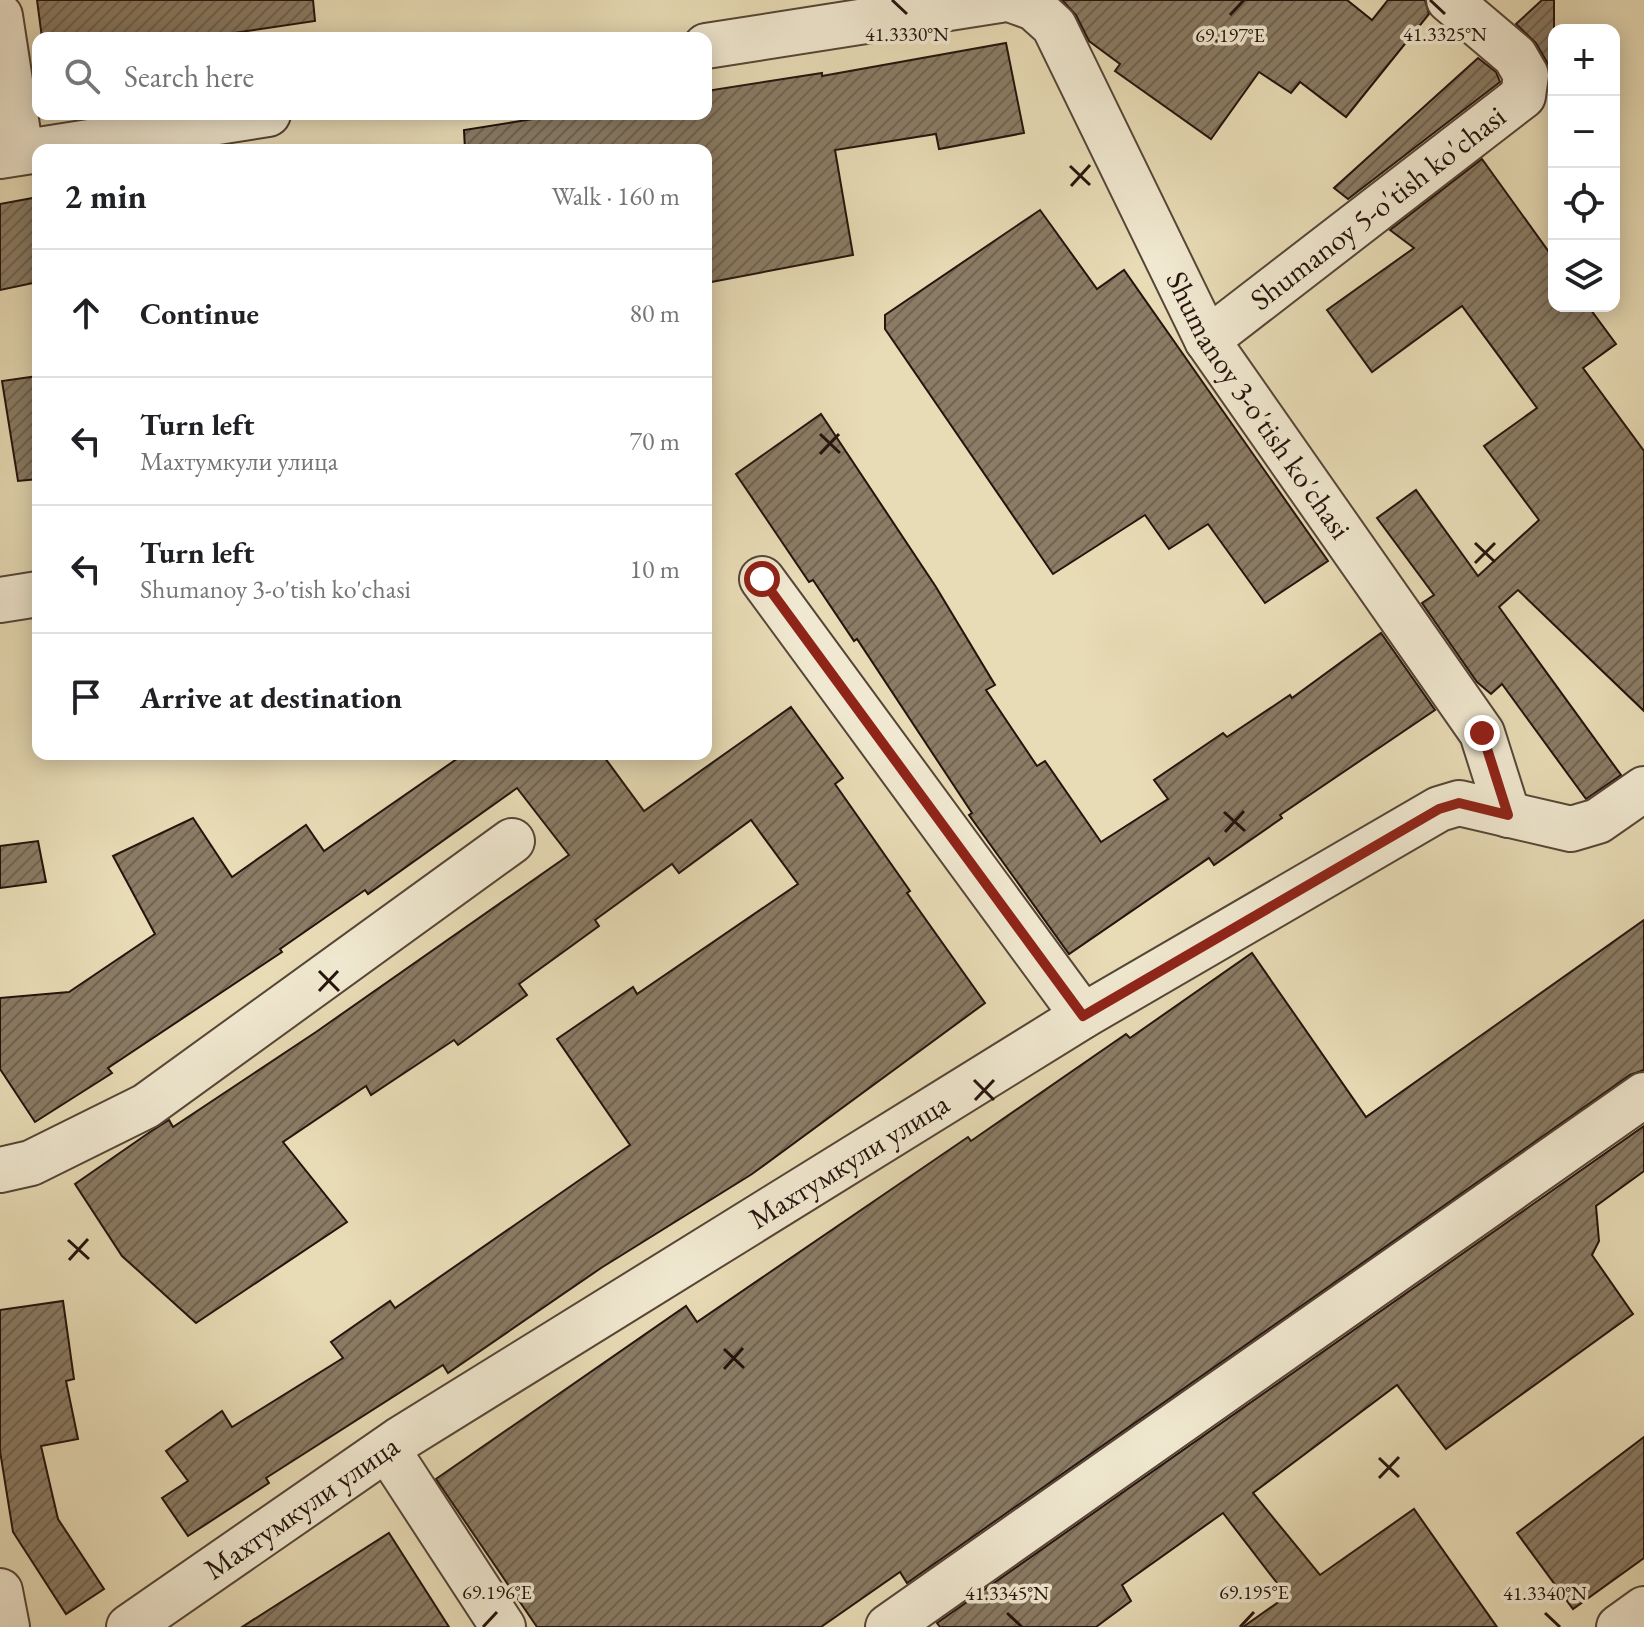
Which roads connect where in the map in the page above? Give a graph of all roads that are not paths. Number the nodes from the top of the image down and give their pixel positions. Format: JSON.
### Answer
{"nodes":[{"id":1,"x":1000,"y":0,"type":"edge"},
{"id":2,"x":1012,"y":0,"type":"edge"},
{"id":3,"x":1449,"y":0,"type":"edge"},
{"id":4,"x":0,"y":16,"type":"edge"},
{"id":5,"x":712,"y":45,"type":"edge"},
{"id":6,"x":229,"y":120,"type":"edge"},
{"id":7,"x":74,"y":144,"type":"edge"},
{"id":8,"x":32,"y":151,"type":"edge"},
{"id":9,"x":10,"y":154,"type":"edge"},
{"id":10,"x":1207,"y":340,"type":"junction"},
{"id":11,"x":762,"y":579,"type":"dead end"},
{"id":12,"x":32,"y":595,"type":"edge"},
{"id":13,"x":0,"y":600,"type":"edge"},
{"id":14,"x":1644,"y":789,"type":"edge"},
{"id":15,"x":1508,"y":815,"type":"junction"},
{"id":16,"x":512,"y":841,"type":"dead end"},
{"id":17,"x":1083,"y":1016,"type":"junction"},
{"id":18,"x":1644,"y":1095,"type":"edge"},
{"id":19,"x":0,"y":1170,"type":"edge"},
{"id":20,"x":387,"y":1449,"type":"junction"},
{"id":21,"x":0,"y":1591,"type":"edge"},
{"id":22,"x":1644,"y":1609,"type":"edge"},
{"id":23,"x":7,"y":1627,"type":"edge"},
{"id":24,"x":129,"y":1627,"type":"edge"},
{"id":25,"x":503,"y":1627,"type":"edge"},
{"id":26,"x":888,"y":1627,"type":"edge"},
{"id":27,"x":1619,"y":1627,"type":"edge"}],
"edges":[{"from":1,"to":5,"type":"street"},
{"from":2,"to":10,"type":"street","name":"Shumanoy 3-o'tish ko'chasi"},
{"from":3,"to":10,"type":"street","name":"Shumanoy 5-o'tish ko'chasi"},
{"from":4,"to":9,"type":"street"},
{"from":6,"to":7,"type":"street"},
{"from":8,"to":9,"type":"street"},
{"from":10,"to":15,"type":"street","name":"Shumanoy 3-o'tish ko'chasi"},
{"from":11,"to":17,"type":"street"},
{"from":12,"to":13,"type":"street"},
{"from":14,"to":15,"type":"street","name":"Махтумкули улица"},
{"from":15,"to":17,"type":"street","name":"Махтумкули улица"},
{"from":16,"to":19,"type":"street"},
{"from":17,"to":20,"type":"street","name":"Махтумкули улица"},
{"from":18,"to":26,"type":"street"},
{"from":20,"to":24,"type":"street","name":"Махтумкули улица"},
{"from":20,"to":25,"type":"street"},
{"from":21,"to":23,"type":"street"},
{"from":22,"to":27,"type":"street"}]}
